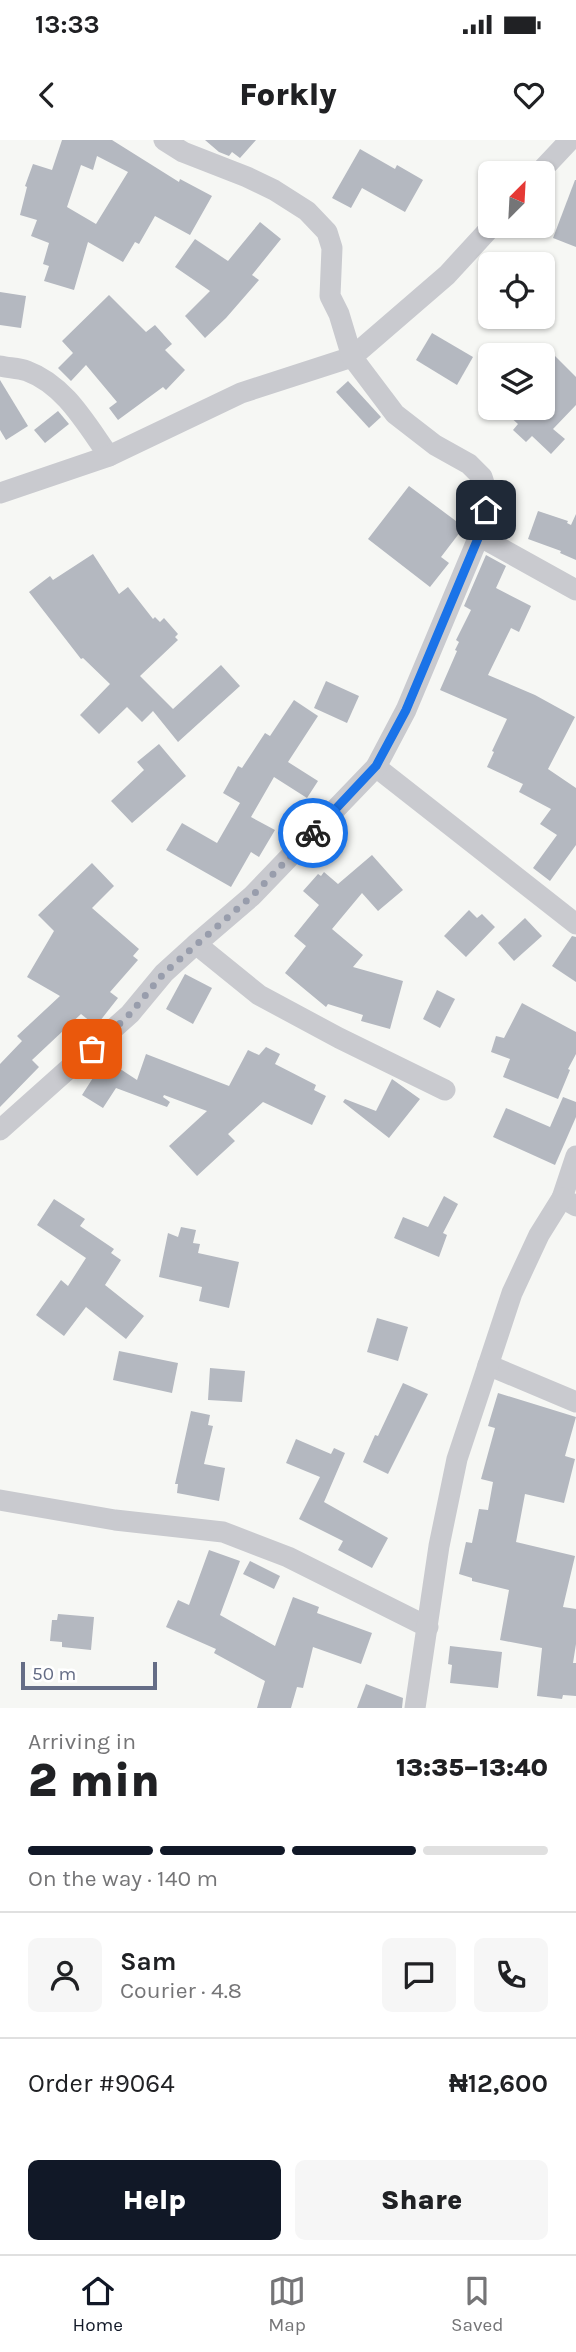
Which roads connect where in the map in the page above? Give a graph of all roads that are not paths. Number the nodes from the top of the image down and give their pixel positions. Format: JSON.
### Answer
{"nodes":[{"id":1,"x":164,"y":140,"type":"edge"},
{"id":2,"x":570,"y":140,"type":"edge"},
{"id":3,"x":550,"y":161,"type":"edge"},
{"id":4,"x":481,"y":238,"type":"edge"},
{"id":5,"x":352,"y":357,"type":"junction"},
{"id":6,"x":0,"y":366,"type":"edge"},
{"id":7,"x":108,"y":456,"type":"junction"},
{"id":8,"x":0,"y":493,"type":"edge"},
{"id":9,"x":479,"y":536,"type":"junction"},
{"id":10,"x":576,"y":590,"type":"edge"},
{"id":11,"x":376,"y":766,"type":"junction"},
{"id":12,"x":576,"y":924,"type":"edge"},
{"id":13,"x":196,"y":943,"type":"junction"},
{"id":14,"x":446,"y":1090,"type":"dead end"},
{"id":15,"x":0,"y":1130,"type":"edge"},
{"id":16,"x":576,"y":1156,"type":"edge"},
{"id":17,"x":569,"y":1202,"type":"edge"},
{"id":18,"x":488,"y":1365,"type":"junction"},
{"id":19,"x":576,"y":1402,"type":"edge"},
{"id":20,"x":0,"y":1500,"type":"edge"},
{"id":21,"x":428,"y":1627,"type":"junction"},
{"id":22,"x":415,"y":1708,"type":"edge"}],
"edges":[{"from":1,"to":5,"type":"street"},
{"from":2,"to":3,"type":"street"},
{"from":4,"to":5,"type":"street"},
{"from":5,"to":7,"type":"street"},
{"from":5,"to":9,"type":"street"},
{"from":6,"to":7,"type":"street"},
{"from":7,"to":8,"type":"street"},
{"from":9,"to":10,"type":"street"},
{"from":9,"to":11,"type":"street"},
{"from":11,"to":12,"type":"street"},
{"from":11,"to":13,"type":"street"},
{"from":13,"to":14,"type":"street"},
{"from":13,"to":15,"type":"street"},
{"from":16,"to":17,"type":"street"},
{"from":17,"to":18,"type":"street"},
{"from":18,"to":19,"type":"street"},
{"from":18,"to":21,"type":"street"},
{"from":20,"to":21,"type":"street"},
{"from":21,"to":22,"type":"street"}]}
